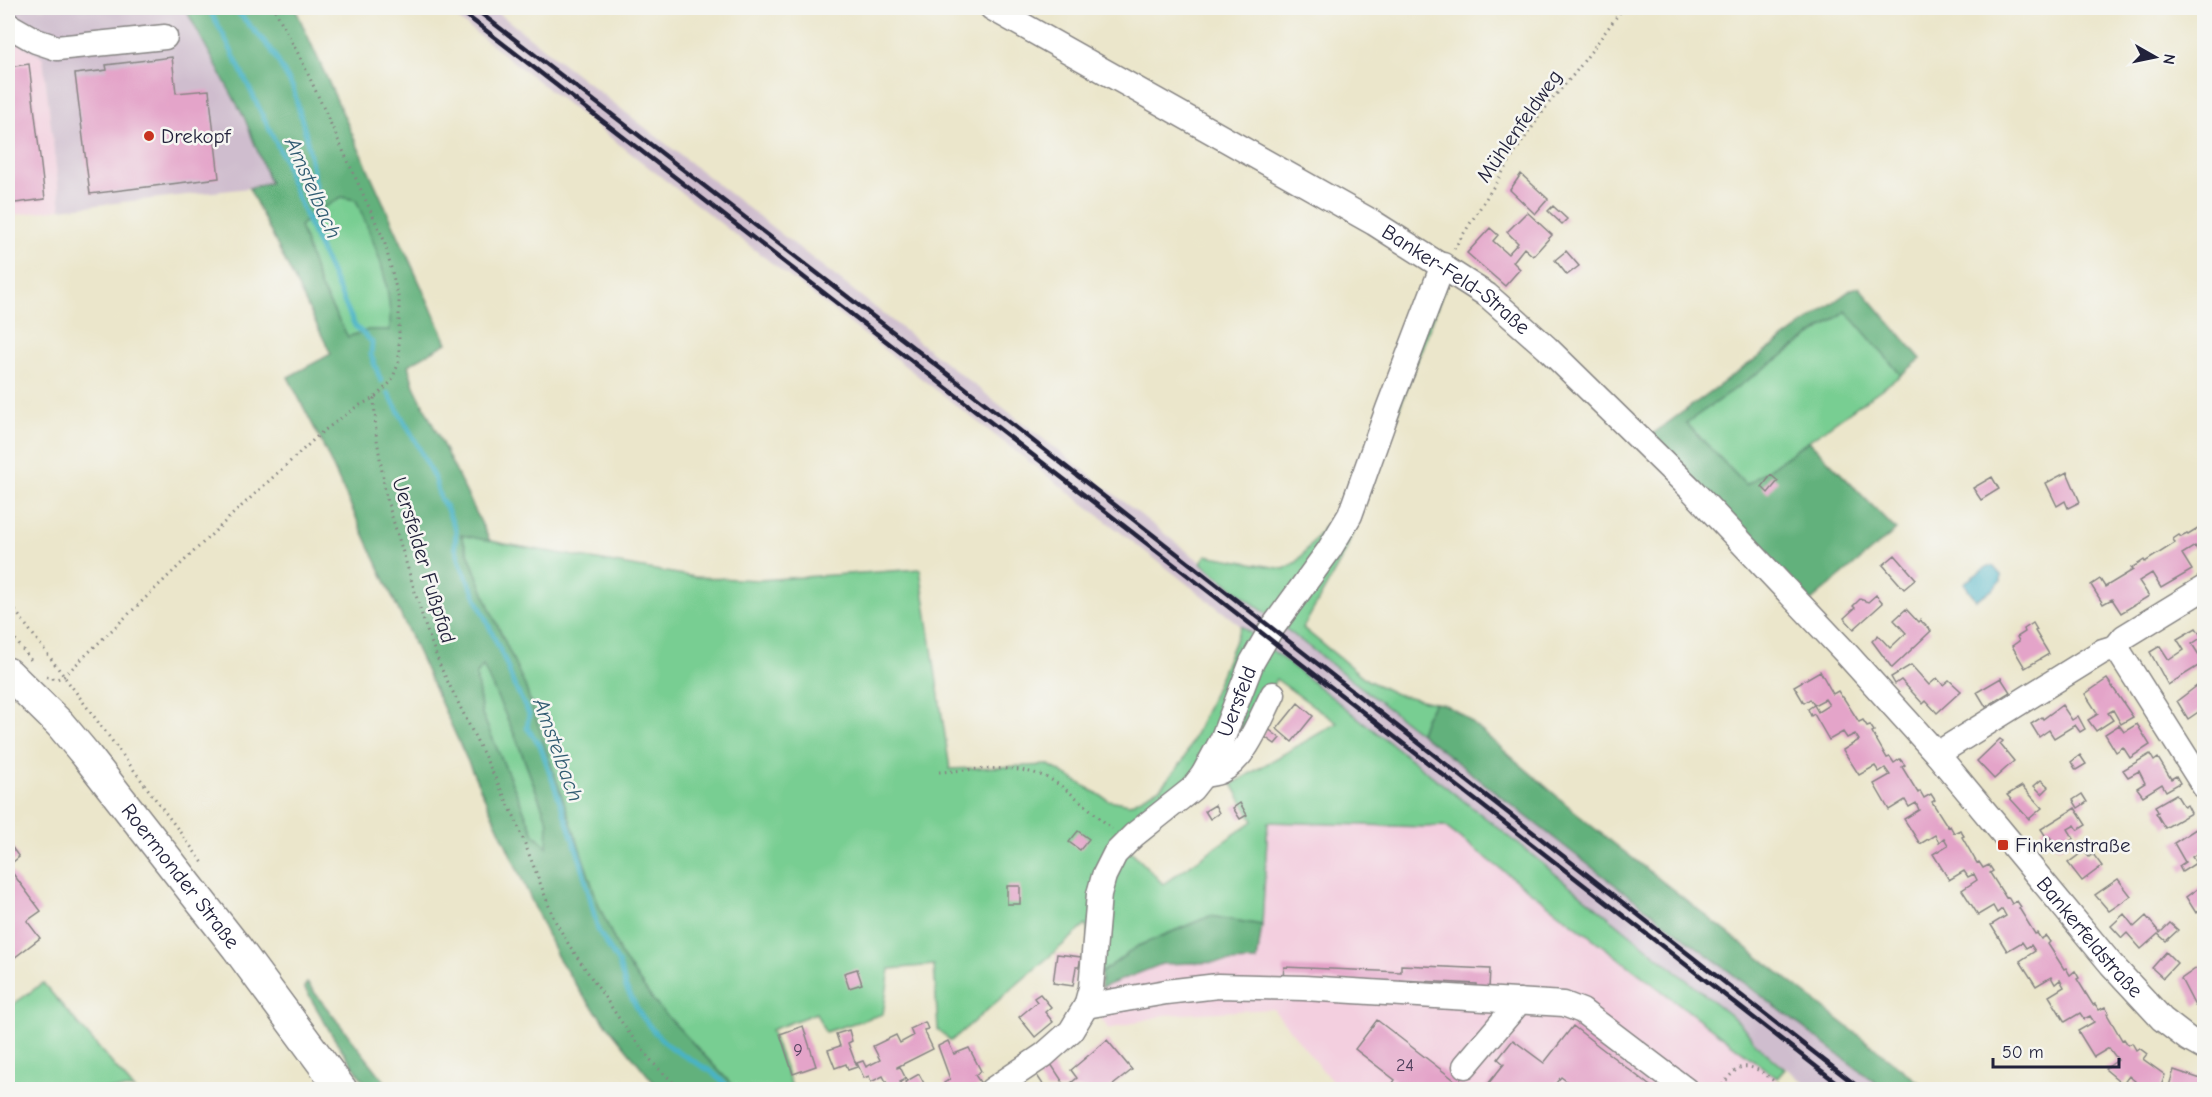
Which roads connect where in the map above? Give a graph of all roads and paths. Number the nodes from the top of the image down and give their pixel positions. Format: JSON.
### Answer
{"nodes":[{"id":1,"x":274,"y":8,"type":"edge"},
{"id":2,"x":992,"y":8,"type":"edge"},
{"id":3,"x":1623,"y":8,"type":"edge"},
{"id":4,"x":8,"y":25,"type":"edge"},
{"id":5,"x":165,"y":37,"type":"dead end"},
{"id":6,"x":1443,"y":266,"type":"junction"},
{"id":7,"x":374,"y":398,"type":"junction"},
{"id":8,"x":2205,"y":588,"type":"edge"},
{"id":9,"x":8,"y":601,"type":"edge"},
{"id":10,"x":8,"y":630,"type":"edge"},
{"id":11,"x":2116,"y":647,"type":"junction"},
{"id":12,"x":1844,"y":651,"type":"joint"},
{"id":13,"x":21,"y":669,"type":"edge"},
{"id":14,"x":41,"y":673,"type":"dead end"},
{"id":15,"x":64,"y":676,"type":"junction"},
{"id":16,"x":1273,"y":694,"type":"dead end"},
{"id":17,"x":1937,"y":754,"type":"junction"},
{"id":18,"x":939,"y":772,"type":"dead end"},
{"id":19,"x":1203,"y":776,"type":"junction"},
{"id":20,"x":2205,"y":786,"type":"edge"},
{"id":21,"x":1128,"y":842,"type":"junction"},
{"id":22,"x":206,"y":868,"type":"dead end"},
{"id":23,"x":1520,"y":1001,"type":"junction"},
{"id":24,"x":1086,"y":1006,"type":"junction"},
{"id":25,"x":2205,"y":1048,"type":"edge"},
{"id":26,"x":1465,"y":1066,"type":"dead end"},
{"id":27,"x":342,"y":1089,"type":"edge"},
{"id":28,"x":681,"y":1089,"type":"edge"},
{"id":29,"x":992,"y":1089,"type":"edge"},
{"id":30,"x":1686,"y":1089,"type":"edge"},
{"id":31,"x":1719,"y":1089,"type":"edge"},
{"id":32,"x":1785,"y":1089,"type":"edge"}],
"edges":[{"from":1,"to":7,"type":"path"},
{"from":2,"to":6,"type":"street","name":"Banker-Feld-Straße"},
{"from":3,"to":6,"type":"path","name":"Mühlenfeldweg"},
{"from":4,"to":5,"type":"street"},
{"from":6,"to":12,"type":"street","name":"Banker-Feld-Straße"},
{"from":6,"to":19,"type":"street","name":"Uersfeld"},
{"from":7,"to":15,"type":"path"},
{"from":7,"to":28,"type":"path","name":"Uersfelder Fußpfad"},
{"from":8,"to":11,"type":"street"},
{"from":9,"to":15,"type":"path"},
{"from":10,"to":13,"type":"path"},
{"from":11,"to":17,"type":"street"},
{"from":11,"to":20,"type":"street"},
{"from":12,"to":17,"type":"street","name":"Bankerfeldstraße"},
{"from":13,"to":27,"type":"main road","name":"Roermonder Straße"},
{"from":14,"to":15,"type":"path"},
{"from":15,"to":22,"type":"path"},
{"from":16,"to":19,"type":"street"},
{"from":17,"to":25,"type":"street","name":"Bankerfeldstraße"},
{"from":18,"to":21,"type":"path"},
{"from":19,"to":21,"type":"street","name":"Uersfeld"},
{"from":21,"to":24,"type":"street","name":"Uersfeld"},
{"from":23,"to":24,"type":"street"},
{"from":23,"to":26,"type":"street"},
{"from":23,"to":30,"type":"street"},
{"from":24,"to":29,"type":"street","name":"Uersfeld"},
{"from":31,"to":32,"type":"path"}]}
